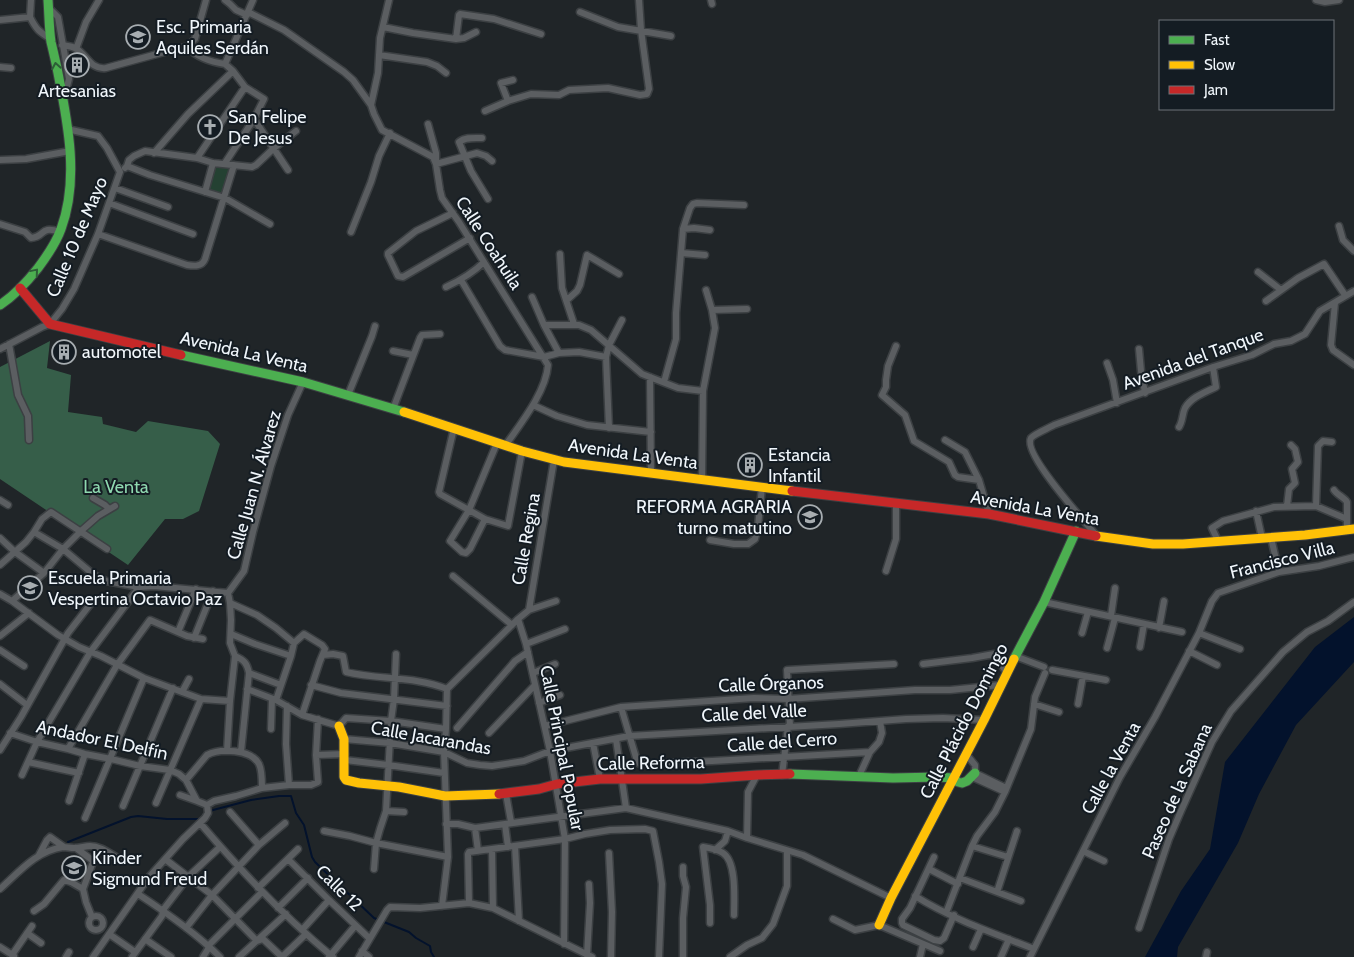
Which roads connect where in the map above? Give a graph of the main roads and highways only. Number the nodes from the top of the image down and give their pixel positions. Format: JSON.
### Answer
{"nodes":[{"id":1,"x":48,"y":2,"type":"edge"},
{"id":2,"x":20,"y":288,"type":"junction"},
{"id":3,"x":0,"y":305,"type":"edge"},
{"id":4,"x":1349,"y":526,"type":"edge"},
{"id":5,"x":1076,"y":530,"type":"junction"},
{"id":6,"x":339,"y":726,"type":"road end"},
{"id":7,"x":974,"y":775,"type":"road end"},
{"id":8,"x":953,"y":778,"type":"junction"},
{"id":9,"x":879,"y":925,"type":"road end"}],
"edges":[{"from":2,"to":1,"type":"main road","one_way":true},
{"from":2,"to":3,"type":"main road"},
{"from":2,"to":5,"type":"main road","name":"Avenida La Venta"},
{"from":4,"to":5,"type":"main road","name":"Avenida La Venta"},
{"from":5,"to":8,"type":"main road","name":"Calle Plácido Domingo"},
{"from":6,"to":8,"type":"main road","name":"Calle Reforma"},
{"from":7,"to":8,"type":"main road","name":"Calle Reforma"},
{"from":8,"to":9,"type":"main road","name":"Calle Plácido Domingo"}]}
